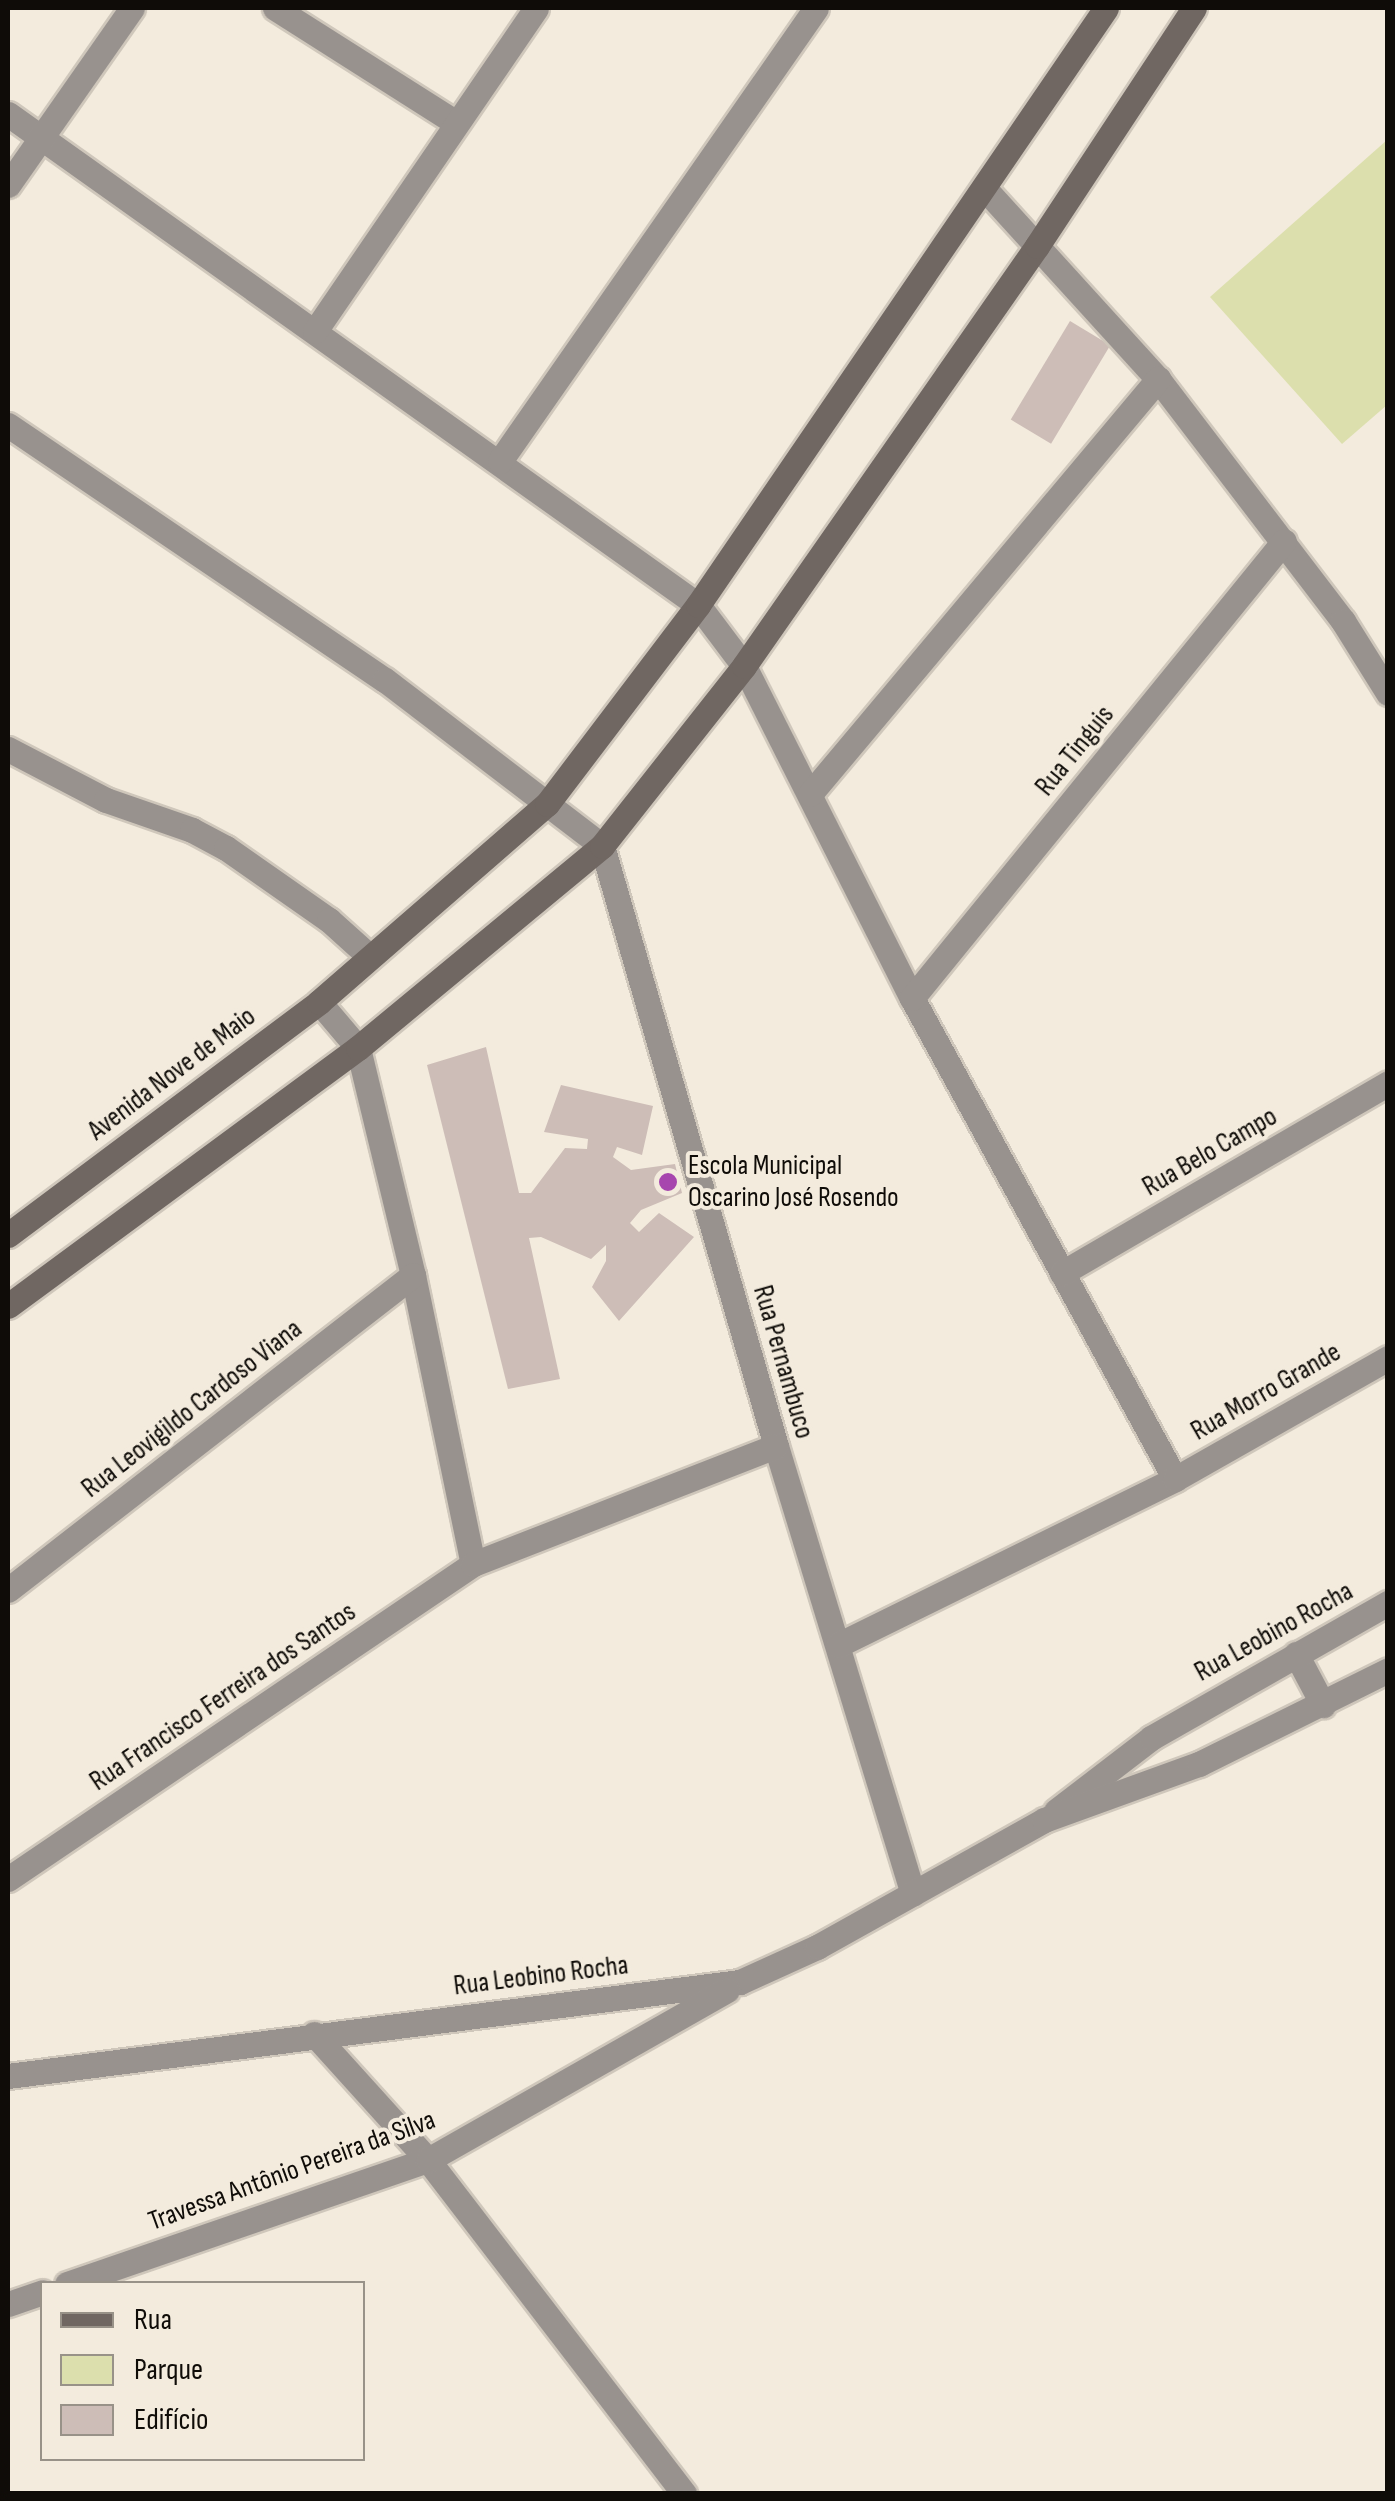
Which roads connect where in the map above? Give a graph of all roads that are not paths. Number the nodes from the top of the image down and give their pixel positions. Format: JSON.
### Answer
{"nodes":[{"id":1,"x":132,"y":8,"type":"edge"},
{"id":2,"x":275,"y":8,"type":"edge"},
{"id":3,"x":536,"y":8,"type":"edge"},
{"id":4,"x":816,"y":8,"type":"edge"},
{"id":5,"x":1106,"y":8,"type":"edge"},
{"id":6,"x":1194,"y":8,"type":"edge"},
{"id":7,"x":8,"y":114,"type":"edge"},
{"id":8,"x":456,"y":123,"type":"junction"},
{"id":9,"x":40,"y":136,"type":"junction"},
{"id":10,"x":8,"y":185,"type":"edge"},
{"id":11,"x":985,"y":188,"type":"junction"},
{"id":12,"x":1037,"y":246,"type":"junction"},
{"id":13,"x":315,"y":331,"type":"junction"},
{"id":14,"x":1158,"y":379,"type":"junction"},
{"id":15,"x":8,"y":425,"type":"edge"},
{"id":16,"x":500,"y":462,"type":"junction"},
{"id":17,"x":1284,"y":541,"type":"junction"},
{"id":18,"x":698,"y":605,"type":"junction"},
{"id":19,"x":744,"y":666,"type":"junction"},
{"id":20,"x":1388,"y":693,"type":"edge"},
{"id":21,"x":8,"y":749,"type":"edge"},
{"id":22,"x":810,"y":794,"type":"junction"},
{"id":23,"x":546,"y":804,"type":"junction"},
{"id":24,"x":602,"y":846,"type":"junction"},
{"id":25,"x":369,"y":956,"type":"junction"},
{"id":26,"x":912,"y":998,"type":"junction"},
{"id":27,"x":319,"y":1002,"type":"junction"},
{"id":28,"x":358,"y":1048,"type":"junction"},
{"id":29,"x":1388,"y":1083,"type":"edge"},
{"id":30,"x":8,"y":1235,"type":"edge"},
{"id":31,"x":1062,"y":1272,"type":"junction"},
{"id":32,"x":414,"y":1274,"type":"junction"},
{"id":33,"x":8,"y":1306,"type":"edge"},
{"id":34,"x":1388,"y":1358,"type":"edge"},
{"id":35,"x":776,"y":1446,"type":"junction"},
{"id":36,"x":1175,"y":1478,"type":"junction"},
{"id":37,"x":473,"y":1564,"type":"junction"},
{"id":38,"x":8,"y":1590,"type":"edge"},
{"id":39,"x":1388,"y":1602,"type":"edge"},
{"id":40,"x":838,"y":1645,"type":"junction"},
{"id":41,"x":1296,"y":1654,"type":"junction"},
{"id":42,"x":1388,"y":1670,"type":"edge"},
{"id":43,"x":1323,"y":1705,"type":"junction"},
{"id":44,"x":1044,"y":1820,"type":"junction"},
{"id":45,"x":8,"y":1878,"type":"edge"},
{"id":46,"x":913,"y":1893,"type":"junction"},
{"id":47,"x":740,"y":1982,"type":"junction"},
{"id":48,"x":314,"y":2034,"type":"junction"},
{"id":49,"x":8,"y":2076,"type":"edge"},
{"id":50,"x":428,"y":2160,"type":"junction"},
{"id":51,"x":76,"y":2281,"type":"edge"},
{"id":52,"x":40,"y":2293,"type":"edge"},
{"id":53,"x":8,"y":2304,"type":"edge"},
{"id":54,"x":684,"y":2494,"type":"edge"}],
"edges":[{"from":1,"to":9,"type":"street"},
{"from":2,"to":8,"type":"street"},
{"from":3,"to":8,"type":"street"},
{"from":4,"to":16,"type":"street"},
{"from":5,"to":11,"type":"main road","name":"Avenida Nove de Maio"},
{"from":6,"to":12,"type":"main road"},
{"from":7,"to":9,"type":"street"},
{"from":8,"to":13,"type":"street"},
{"from":9,"to":10,"type":"street"},
{"from":9,"to":13,"type":"street"},
{"from":11,"to":12,"type":"street"},
{"from":11,"to":18,"type":"main road","name":"Avenida Nove de Maio"},
{"from":12,"to":14,"type":"street"},
{"from":12,"to":19,"type":"main road"},
{"from":13,"to":16,"type":"street"},
{"from":14,"to":17,"type":"street"},
{"from":14,"to":22,"type":"street"},
{"from":15,"to":23,"type":"street"},
{"from":16,"to":18,"type":"street"},
{"from":17,"to":20,"type":"street"},
{"from":17,"to":26,"type":"street","name":"Rua Tinguis"},
{"from":18,"to":19,"type":"street"},
{"from":18,"to":23,"type":"main road","name":"Avenida Nove de Maio"},
{"from":19,"to":22,"type":"street"},
{"from":19,"to":24,"type":"main road"},
{"from":21,"to":25,"type":"street"},
{"from":22,"to":26,"type":"street"},
{"from":23,"to":24,"type":"street"},
{"from":23,"to":25,"type":"main road","name":"Avenida Nove de Maio"},
{"from":24,"to":28,"type":"main road"},
{"from":24,"to":35,"type":"street","name":"Rua Pernambuco"},
{"from":25,"to":27,"type":"main road","name":"Avenida Nove de Maio"},
{"from":26,"to":31,"type":"street"},
{"from":27,"to":28,"type":"street"},
{"from":27,"to":30,"type":"main road","name":"Avenida Nove de Maio"},
{"from":28,"to":32,"type":"street"},
{"from":28,"to":33,"type":"main road"},
{"from":29,"to":31,"type":"street","name":"Rua Belo Campo"},
{"from":31,"to":36,"type":"street"},
{"from":32,"to":37,"type":"street"},
{"from":32,"to":38,"type":"street","name":"Rua Leovigildo Cardoso Viana"},
{"from":34,"to":36,"type":"street","name":"Rua Morro Grande"},
{"from":35,"to":37,"type":"street","name":"Rua Francisco Ferreira dos Santos"},
{"from":35,"to":40,"type":"street","name":"Rua Pernambuco"},
{"from":36,"to":40,"type":"street","name":"Rua Morro Grande"},
{"from":37,"to":45,"type":"street","name":"Rua Francisco Ferreira dos Santos"},
{"from":39,"to":41,"type":"street","name":"Rua Leobino Rocha"},
{"from":40,"to":46,"type":"street","name":"Rua Pernambuco"},
{"from":41,"to":43,"type":"street"},
{"from":41,"to":44,"type":"street","name":"Rua Leobino Rocha"},
{"from":42,"to":43,"type":"street","name":"Rua Leobino Rocha"},
{"from":43,"to":44,"type":"street","name":"Rua Leobino Rocha"},
{"from":44,"to":46,"type":"street","name":"Rua Leobino Rocha"},
{"from":46,"to":47,"type":"street","name":"Rua Leobino Rocha"},
{"from":47,"to":48,"type":"street","name":"Rua Leobino Rocha"},
{"from":47,"to":50,"type":"street","name":"Travessa Antônio Pereira da Silva"},
{"from":48,"to":49,"type":"street","name":"Rua Leobino Rocha"},
{"from":48,"to":50,"type":"street"},
{"from":50,"to":51,"type":"street","name":"Travessa Antônio Pereira da Silva"},
{"from":50,"to":54,"type":"street"},
{"from":52,"to":53,"type":"street"}]}
